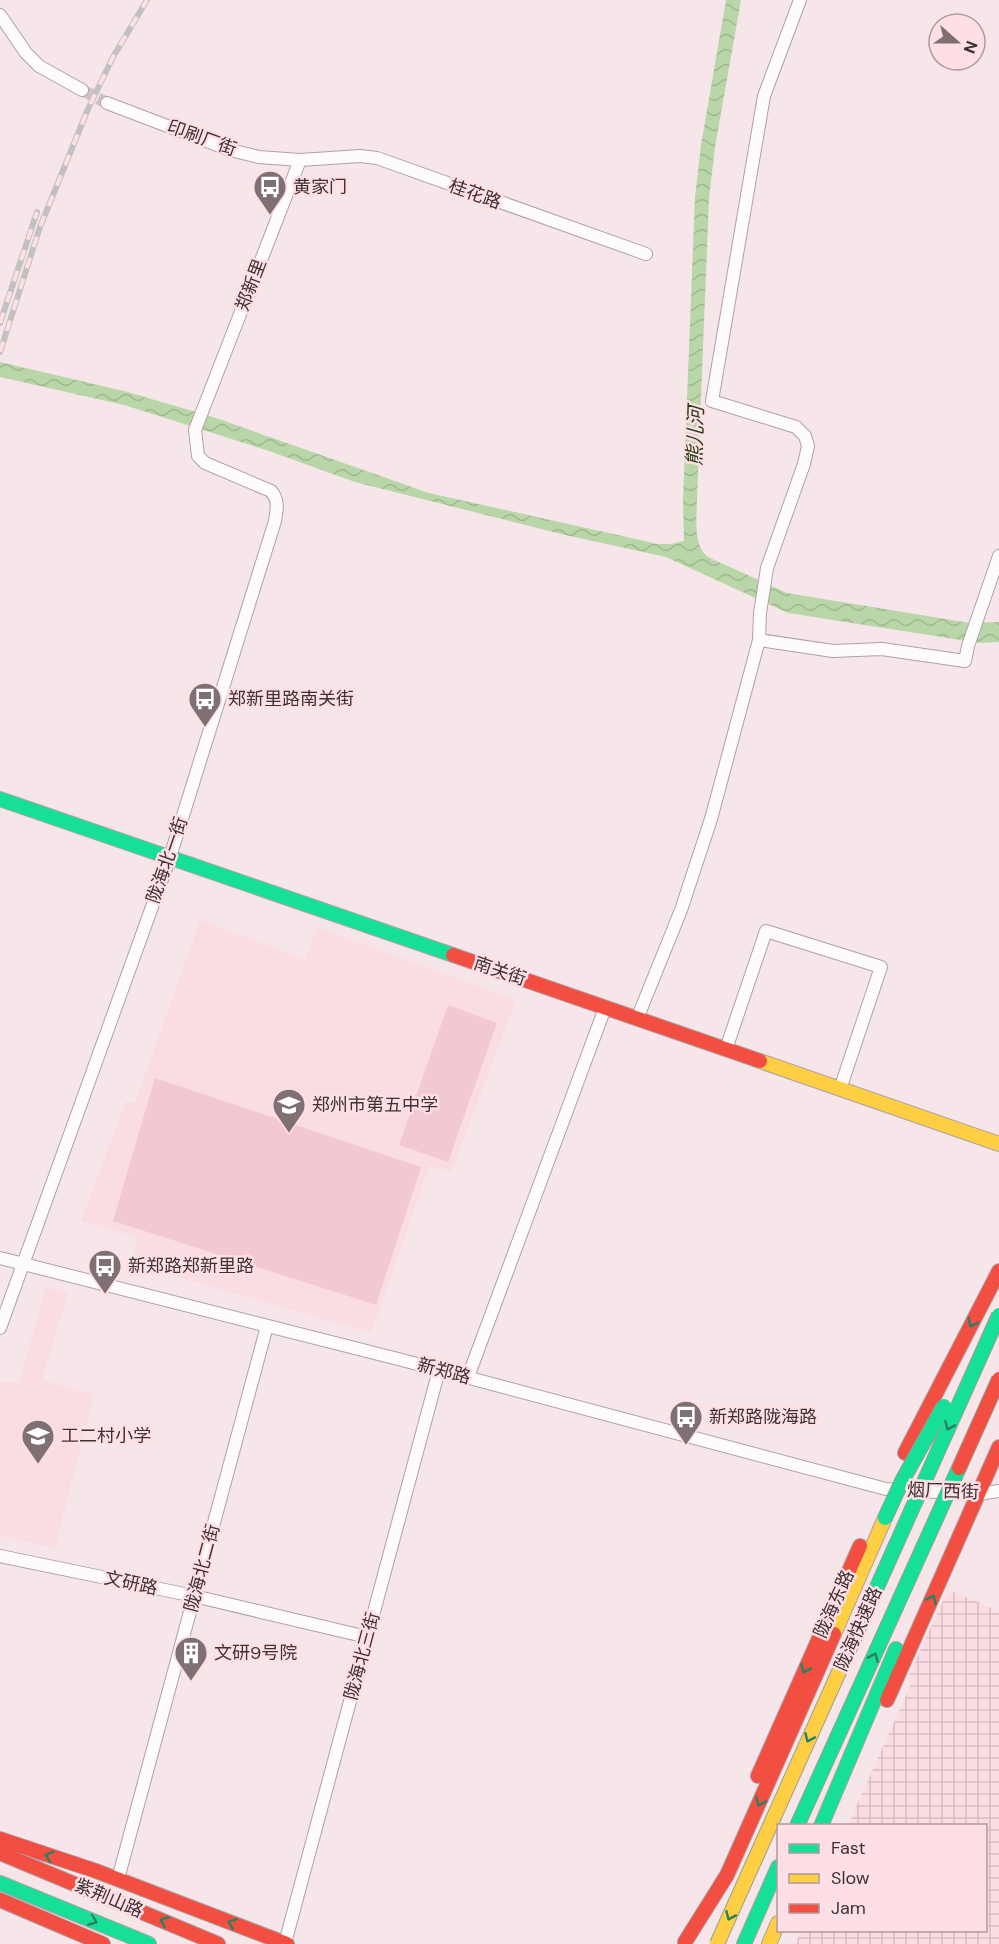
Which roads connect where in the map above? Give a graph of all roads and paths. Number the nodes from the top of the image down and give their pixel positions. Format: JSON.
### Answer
{"nodes":[{"id":1,"x":800,"y":0,"type":"edge"},
{"id":2,"x":0,"y":15,"type":"edge"},
{"id":3,"x":82,"y":90,"type":"tunnel mouth"},
{"id":4,"x":107,"y":103,"type":"tunnel mouth"},
{"id":5,"x":300,"y":160,"type":"junction"},
{"id":6,"x":646,"y":254,"type":"dead end"},
{"id":7,"x":195,"y":430,"type":"joint"},
{"id":8,"x":999,"y":556,"type":"edge"},
{"id":9,"x":759,"y":640,"type":"junction"},
{"id":10,"x":0,"y":799,"type":"edge"},
{"id":11,"x":170,"y":857,"type":"junction"},
{"id":12,"x":605,"y":1008,"type":"junction"},
{"id":13,"x":637,"y":1019,"type":"junction"},
{"id":14,"x":726,"y":1049,"type":"junction"},
{"id":15,"x":840,"y":1089,"type":"junction"},
{"id":16,"x":999,"y":1144,"type":"edge"},
{"id":17,"x":0,"y":1258,"type":"edge"},
{"id":18,"x":23,"y":1264,"type":"junction"},
{"id":19,"x":999,"y":1271,"type":"edge"},
{"id":20,"x":999,"y":1315,"type":"edge"},
{"id":21,"x":267,"y":1326,"type":"junction"},
{"id":22,"x":0,"y":1328,"type":"edge"},
{"id":23,"x":439,"y":1370,"type":"junction"},
{"id":24,"x":468,"y":1377,"type":"junction"},
{"id":25,"x":999,"y":1379,"type":"edge"},
{"id":26,"x":999,"y":1410,"type":"edge"},
{"id":27,"x":999,"y":1448,"type":"edge"},
{"id":28,"x":886,"y":1489,"type":"junction"},
{"id":29,"x":999,"y":1491,"type":"edge"},
{"id":30,"x":979,"y":1494,"type":"junction"},
{"id":31,"x":957,"y":1508,"type":"dead end"},
{"id":32,"x":943,"y":1540,"type":"dead end"},
{"id":33,"x":0,"y":1556,"type":"edge"},
{"id":34,"x":194,"y":1596,"type":"junction"},
{"id":35,"x":367,"y":1638,"type":"junction"},
{"id":36,"x":798,"y":1824,"type":"edge"},
{"id":37,"x":822,"y":1824,"type":"edge"},
{"id":38,"x":833,"y":1824,"type":"edge"},
{"id":39,"x":0,"y":1839,"type":"edge"},
{"id":40,"x":0,"y":1853,"type":"edge"},
{"id":41,"x":777,"y":1869,"type":"edge"},
{"id":42,"x":117,"y":1879,"type":"junction"},
{"id":43,"x":0,"y":1883,"type":"edge"},
{"id":44,"x":0,"y":1900,"type":"edge"},
{"id":45,"x":777,"y":1925,"type":"edge"},
{"id":46,"x":685,"y":1943,"type":"edge"},
{"id":47,"x":103,"y":1944,"type":"edge"},
{"id":48,"x":149,"y":1944,"type":"edge"},
{"id":49,"x":218,"y":1944,"type":"edge"},
{"id":50,"x":286,"y":1944,"type":"edge"},
{"id":51,"x":717,"y":1944,"type":"edge"},
{"id":52,"x":744,"y":1944,"type":"edge"},
{"id":53,"x":769,"y":1944,"type":"edge"}],
"edges":[{"from":1,"to":9,"type":"street"},
{"from":2,"to":3,"type":"street"},
{"from":4,"to":5,"type":"street","name":"印刷厂街"},
{"from":5,"to":6,"type":"street","name":"桂花路"},
{"from":5,"to":7,"type":"street","name":"郑新里"},
{"from":7,"to":11,"type":"street","name":"陇海北一街"},
{"from":8,"to":9,"type":"street"},
{"from":9,"to":13,"type":"street"},
{"from":10,"to":11,"type":"main road","name":"南关街"},
{"from":11,"to":12,"type":"main road","name":"南关街"},
{"from":11,"to":18,"type":"street","name":"陇海北一街"},
{"from":12,"to":13,"type":"main road","name":"南关街"},
{"from":12,"to":24,"type":"street"},
{"from":13,"to":14,"type":"main road","name":"南关街"},
{"from":14,"to":15,"type":"main road","name":"南关街"},
{"from":14,"to":15,"type":"street"},
{"from":15,"to":16,"type":"main road","name":"南关街"},
{"from":17,"to":18,"type":"street","name":"新郑路"},
{"from":18,"to":21,"type":"street","name":"新郑路"},
{"from":18,"to":22,"type":"street","name":"陇海北一街"},
{"from":19,"to":28,"type":"main road","name":"陇海东路","one_way":true},
{"from":20,"to":46,"type":"main road","one_way":true,"bridge":true},
{"from":20,"to":51,"type":"main road","name":"陇海快速路","one_way":true,"bridge":true},
{"from":21,"to":23,"type":"street","name":"新郑路"},
{"from":21,"to":34,"type":"street","name":"陇海北二街"},
{"from":23,"to":24,"type":"street","name":"新郑路"},
{"from":23,"to":35,"type":"street","name":"陇海北三街"},
{"from":24,"to":28,"type":"street","name":"新郑路"},
{"from":36,"to":25,"type":"main road","name":"陇海快速路","one_way":true,"bridge":true},
{"from":26,"to":31,"type":"main road"},
{"from":27,"to":30,"type":"main road"},
{"from":28,"to":30,"type":"street","name":"烟厂西街"},
{"from":28,"to":46,"type":"main road","name":"陇海东路","one_way":true},
{"from":29,"to":30,"type":"street","name":"烟厂西街"},
{"from":38,"to":30,"type":"main road","one_way":true},
{"from":32,"to":37,"type":"main road"},
{"from":33,"to":34,"type":"street","name":"文研路"},
{"from":34,"to":35,"type":"street","name":"文研路"},
{"from":34,"to":42,"type":"street","name":"陇海北二街"},
{"from":35,"to":50,"type":"street","name":"陇海北三街"},
{"from":42,"to":39,"type":"main road","one_way":true},
{"from":49,"to":40,"type":"main road","name":"紫荆山路","one_way":true},
{"from":41,"to":52,"type":"main road"},
{"from":50,"to":42,"type":"main road","one_way":true},
{"from":43,"to":48,"type":"main road","name":"紫荆山路","one_way":true},
{"from":44,"to":47,"type":"main road"},
{"from":45,"to":53,"type":"main road"}]}
